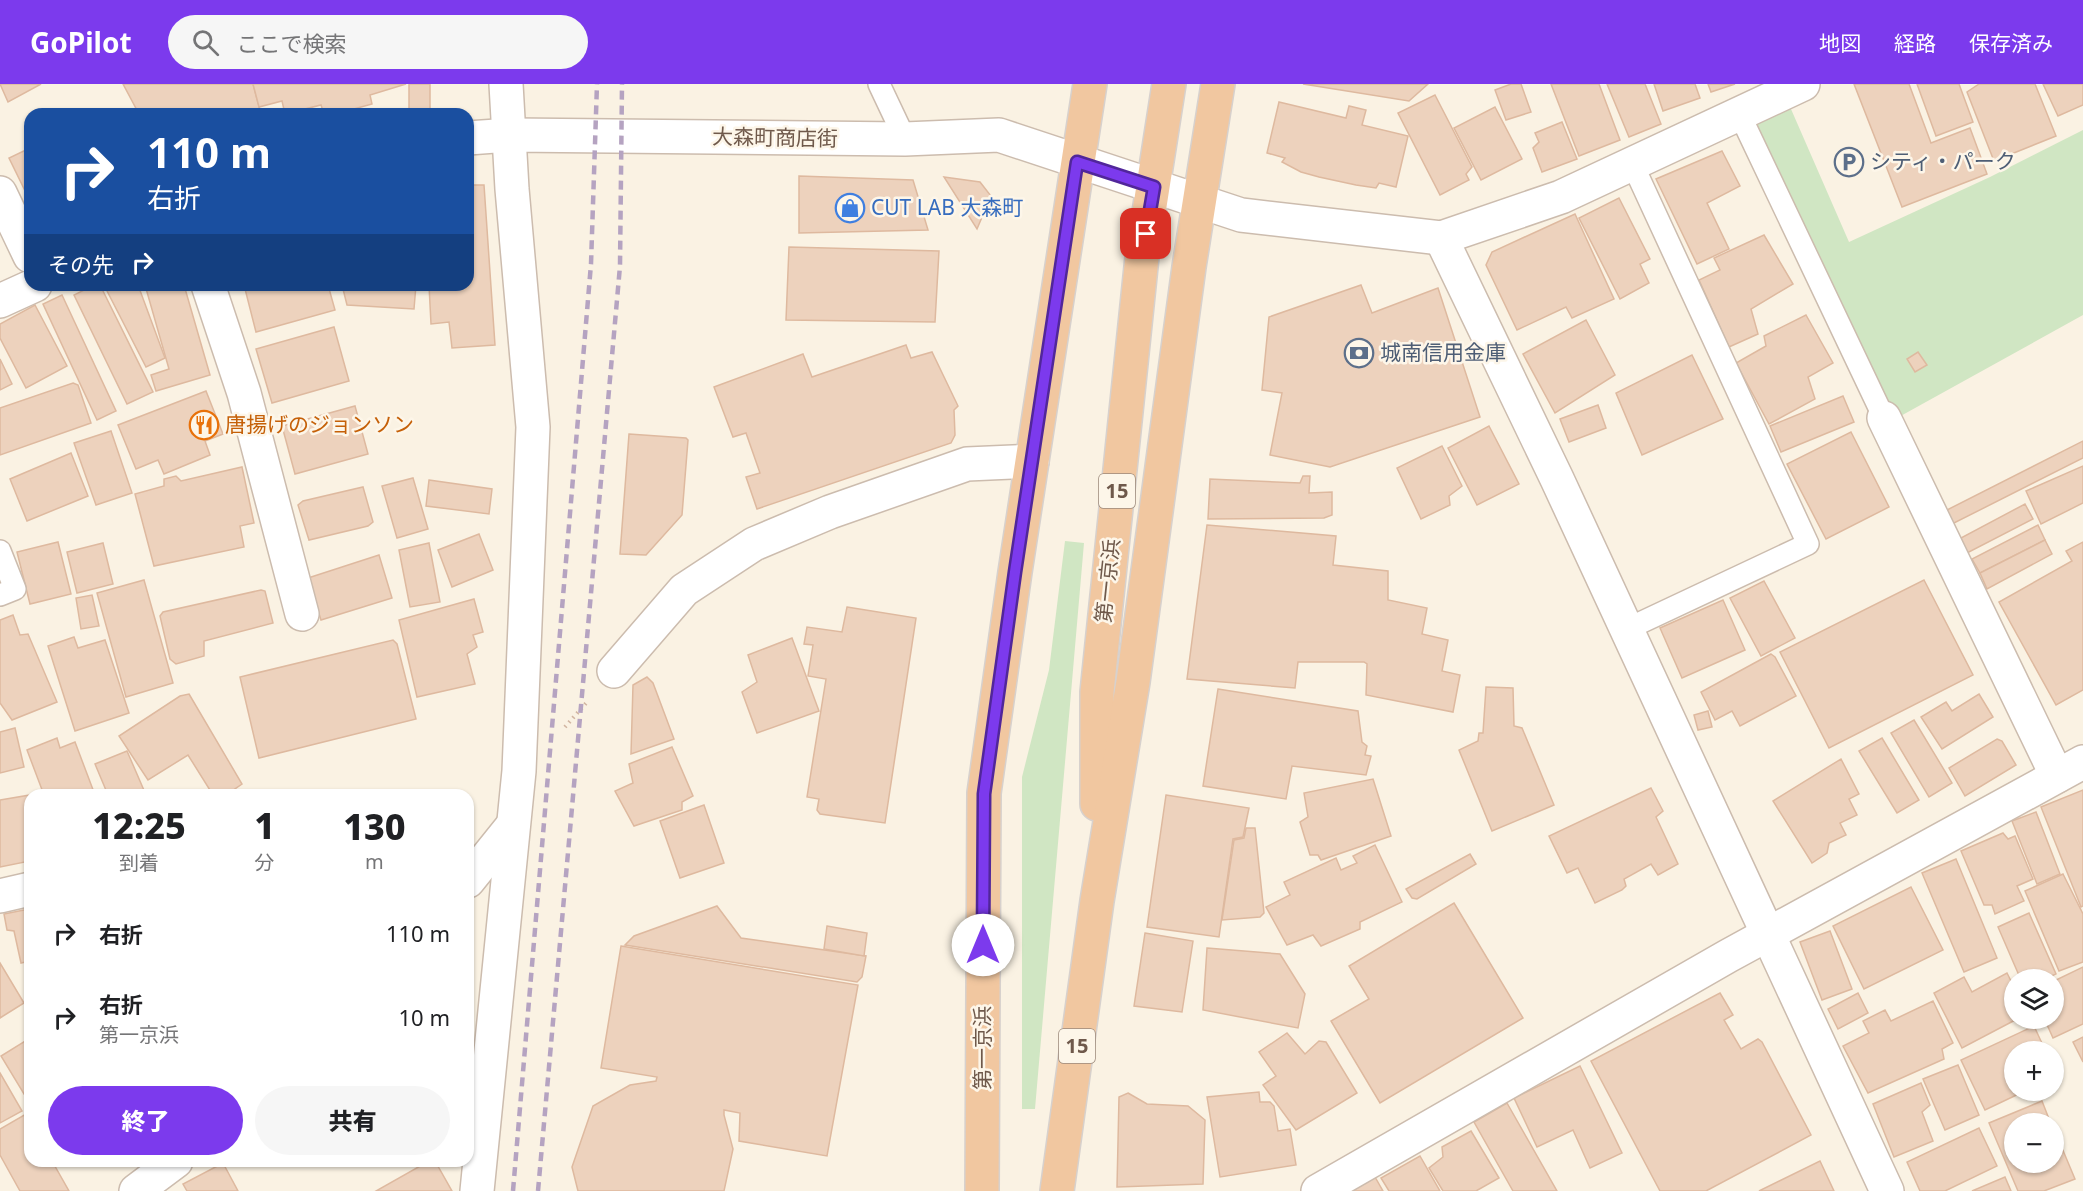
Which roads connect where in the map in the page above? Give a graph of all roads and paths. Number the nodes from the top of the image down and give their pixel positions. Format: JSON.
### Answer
{"nodes":[{"id":1,"x":507,"y":84,"type":"edge"},
{"id":2,"x":879,"y":84,"type":"edge"},
{"id":3,"x":1090,"y":84,"type":"edge"},
{"id":4,"x":1169,"y":84,"type":"edge"},
{"id":5,"x":1218,"y":84,"type":"edge"},
{"id":6,"x":1803,"y":84,"type":"edge"},
{"id":7,"x":1740,"y":114,"type":"junction"},
{"id":8,"x":510,"y":135,"type":"junction"},
{"id":9,"x":474,"y":138,"type":"edge"},
{"id":10,"x":904,"y":139,"type":"junction"},
{"id":11,"x":1077,"y":162,"type":"junction"},
{"id":12,"x":1632,"y":163,"type":"junction"},
{"id":13,"x":1154,"y":187,"type":"junction"},
{"id":14,"x":0,"y":194,"type":"edge"},
{"id":15,"x":1201,"y":201,"type":"junction"},
{"id":16,"x":1441,"y":238,"type":"junction"},
{"id":17,"x":24,"y":244,"type":"edge"},
{"id":18,"x":24,"y":290,"type":"edge"},
{"id":19,"x":210,"y":291,"type":"edge"},
{"id":20,"x":0,"y":300,"type":"edge"},
{"id":21,"x":1884,"y":418,"type":"joint"},
{"id":22,"x":1032,"y":461,"type":"junction"},
{"id":23,"x":0,"y":550,"type":"edge"},
{"id":24,"x":0,"y":595,"type":"edge"},
{"id":25,"x":302,"y":614,"type":"dead end"},
{"id":26,"x":1625,"y":630,"type":"junction"},
{"id":27,"x":614,"y":671,"type":"joint"},
{"id":28,"x":2070,"y":769,"type":"edge"},
{"id":29,"x":524,"y":770,"type":"junction"},
{"id":30,"x":513,"y":825,"type":"junction"},
{"id":31,"x":474,"y":874,"type":"edge"},
{"id":32,"x":24,"y":890,"type":"edge"},
{"id":33,"x":0,"y":896,"type":"edge"},
{"id":34,"x":1097,"y":901,"type":"junction"},
{"id":35,"x":1768,"y":934,"type":"junction"},
{"id":36,"x":169,"y":1167,"type":"edge"},
{"id":37,"x":986,"y":1190,"type":"edge"},
{"id":38,"x":136,"y":1191,"type":"edge"},
{"id":39,"x":477,"y":1191,"type":"edge"},
{"id":40,"x":1057,"y":1191,"type":"edge"},
{"id":41,"x":1318,"y":1191,"type":"edge"},
{"id":42,"x":1887,"y":1191,"type":"edge"}],
"edges":[{"from":1,"to":8,"type":"street"},
{"from":2,"to":10,"type":"lane"},
{"from":3,"to":11,"type":"highway","name":"第一京浜"},
{"from":4,"to":13,"type":"highway","name":"第一京浜","number":"15"},
{"from":5,"to":15,"type":"highway","number":"15"},
{"from":6,"to":7,"type":"street"},
{"from":7,"to":12,"type":"street"},
{"from":7,"to":21,"type":"lane"},
{"from":8,"to":9,"type":"street","name":"大森町商店街"},
{"from":8,"to":10,"type":"street","name":"大森町商店街"},
{"from":8,"to":29,"type":"street"},
{"from":10,"to":11,"type":"street","name":"大森町商店街"},
{"from":11,"to":13,"type":"street","name":"大森町商店街"},
{"from":11,"to":22,"type":"highway","name":"第一京浜"},
{"from":12,"to":16,"type":"street"},
{"from":12,"to":26,"type":"lane"},
{"from":13,"to":15,"type":"street","name":"大森町商店街"},
{"from":13,"to":34,"type":"highway","name":"第一京浜","number":"15"},
{"from":14,"to":17,"type":"street"},
{"from":15,"to":16,"type":"street","name":"大森町商店街"},
{"from":15,"to":34,"type":"highway","name":"第一京浜","number":"15"},
{"from":16,"to":26,"type":"street"},
{"from":18,"to":20,"type":"street"},
{"from":19,"to":25,"type":"street"},
{"from":21,"to":28,"type":"street"},
{"from":22,"to":27,"type":"street"},
{"from":22,"to":37,"type":"highway","name":"第一京浜"},
{"from":23,"to":24,"type":"lane"},
{"from":26,"to":35,"type":"street"},
{"from":27,"to":29,"type":"path"},
{"from":28,"to":35,"type":"street"},
{"from":29,"to":30,"type":"street"},
{"from":30,"to":31,"type":"street"},
{"from":30,"to":39,"type":"street"},
{"from":32,"to":33,"type":"street"},
{"from":34,"to":40,"type":"highway","name":"第一京浜","number":"15"},
{"from":35,"to":41,"type":"street"},
{"from":35,"to":42,"type":"street"},
{"from":36,"to":38,"type":"street"}]}
